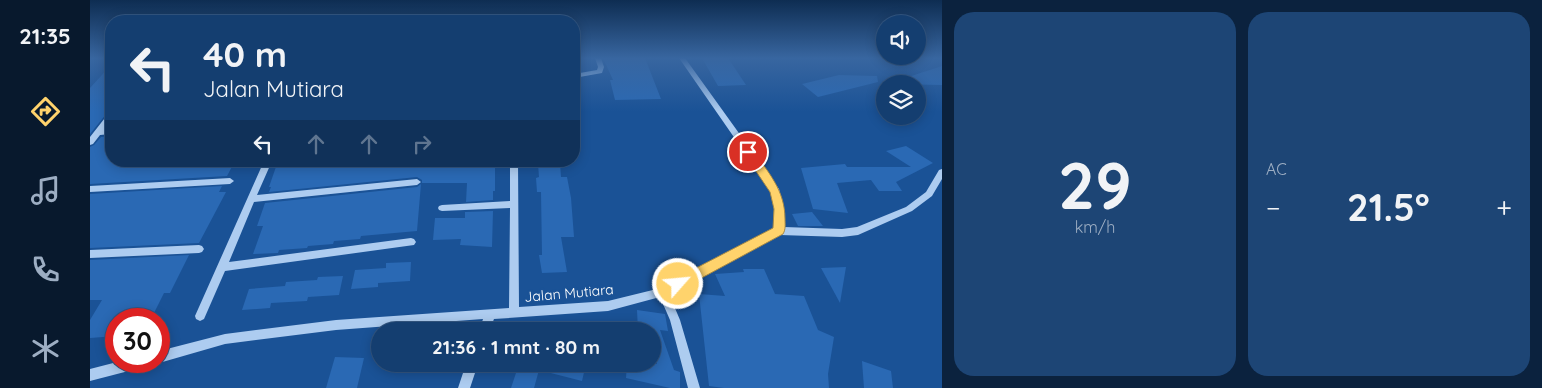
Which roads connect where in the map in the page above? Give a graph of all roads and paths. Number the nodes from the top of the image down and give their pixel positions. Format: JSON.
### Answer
{"nodes":[{"id":1,"x":695,"y":76,"type":"edge"},
{"id":2,"x":105,"y":123,"type":"edge"},
{"id":3,"x":98,"y":132,"type":"junction"},
{"id":4,"x":105,"y":132,"type":"edge"},
{"id":5,"x":90,"y":142,"type":"edge"},
{"id":6,"x":265,"y":167,"type":"edge"},
{"id":7,"x":514,"y":167,"type":"edge"},
{"id":8,"x":942,"y":172,"type":"edge"},
{"id":9,"x":230,"y":181,"type":"dead end"},
{"id":10,"x":417,"y":182,"type":"dead end"},
{"id":11,"x":90,"y":189,"type":"edge"},
{"id":12,"x":252,"y":199,"type":"junction"},
{"id":13,"x":514,"y":204,"type":"junction"},
{"id":14,"x":442,"y":208,"type":"dead end"},
{"id":15,"x":779,"y":231,"type":"junction"},
{"id":16,"x":411,"y":242,"type":"dead end"},
{"id":17,"x":199,"y":249,"type":"dead end"},
{"id":18,"x":90,"y":254,"type":"edge"},
{"id":19,"x":222,"y":267,"type":"junction"},
{"id":20,"x":663,"y":292,"type":"junction"},
{"id":21,"x":514,"y":313,"type":"junction"},
{"id":22,"x":491,"y":314,"type":"junction"},
{"id":23,"x":200,"y":316,"type":"dead end"},
{"id":24,"x":488,"y":322,"type":"edge"},
{"id":25,"x":170,"y":354,"type":"edge"},
{"id":26,"x":105,"y":372,"type":"edge"},
{"id":27,"x":469,"y":372,"type":"edge"},
{"id":28,"x":90,"y":376,"type":"edge"},
{"id":29,"x":464,"y":388,"type":"edge"},
{"id":30,"x":694,"y":388,"type":"edge"}],
"edges":[{"from":1,"to":15,"type":"street"},
{"from":2,"to":3,"type":"street"},
{"from":3,"to":4,"type":"street"},
{"from":3,"to":5,"type":"street"},
{"from":6,"to":12,"type":"street"},
{"from":7,"to":13,"type":"street"},
{"from":8,"to":15,"type":"street"},
{"from":9,"to":11,"type":"street"},
{"from":10,"to":12,"type":"street"},
{"from":12,"to":19,"type":"street"},
{"from":13,"to":14,"type":"street"},
{"from":13,"to":21,"type":"street"},
{"from":15,"to":20,"type":"street","name":"Jalan Mutiara"},
{"from":16,"to":19,"type":"street"},
{"from":17,"to":18,"type":"street"},
{"from":19,"to":23,"type":"street"},
{"from":20,"to":21,"type":"street","name":"Jalan Mutiara"},
{"from":20,"to":30,"type":"street"},
{"from":21,"to":22,"type":"street","name":"Jalan Mutiara"},
{"from":22,"to":24,"type":"street"},
{"from":22,"to":25,"type":"street","name":"Jalan Mutiara"},
{"from":26,"to":28,"type":"street"},
{"from":27,"to":29,"type":"street"}]}
